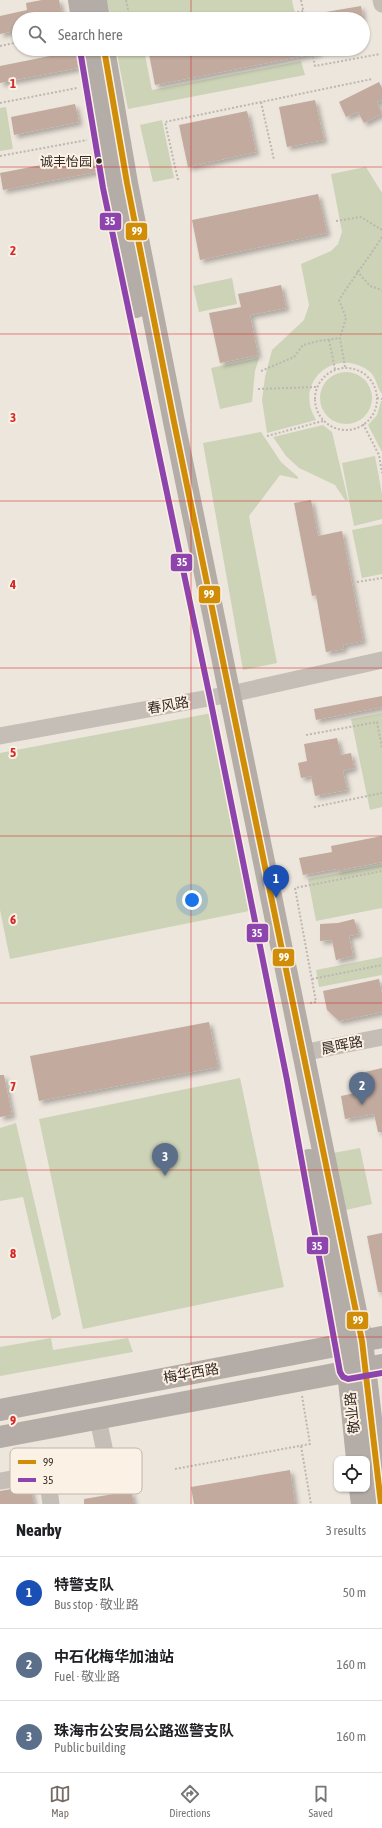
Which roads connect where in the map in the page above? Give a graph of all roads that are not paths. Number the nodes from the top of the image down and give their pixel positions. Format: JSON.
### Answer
{"nodes":[{"id":1,"x":79,"y":0,"type":"edge"},
{"id":2,"x":96,"y":0,"type":"edge"},
{"id":3,"x":381,"y":0,"type":"edge"},
{"id":4,"x":382,"y":4,"type":"edge"},
{"id":5,"x":81,"y":12,"type":"edge"},
{"id":6,"x":98,"y":12,"type":"edge"},
{"id":7,"x":89,"y":56,"type":"edge"},
{"id":8,"x":105,"y":56,"type":"edge"},
{"id":9,"x":382,"y":660,"type":"edge"},
{"id":10,"x":224,"y":695,"type":"junction"},
{"id":11,"x":0,"y":736,"type":"edge"},
{"id":12,"x":382,"y":1037,"type":"edge"},
{"id":13,"x":302,"y":1053,"type":"junction"},
{"id":14,"x":362,"y":1341,"type":"edge"},
{"id":15,"x":365,"y":1368,"type":"edge"},
{"id":16,"x":0,"y":1410,"type":"edge"},
{"id":17,"x":98,"y":1419,"type":"junction"},
{"id":18,"x":0,"y":1437,"type":"edge"},
{"id":19,"x":104,"y":1448,"type":"edge"},
{"id":20,"x":357,"y":1456,"type":"edge"},
{"id":21,"x":10,"y":1479,"type":"edge"},
{"id":22,"x":0,"y":1481,"type":"edge"},
{"id":23,"x":360,"y":1492,"type":"edge"},
{"id":24,"x":49,"y":1494,"type":"edge"},
{"id":25,"x":51,"y":1504,"type":"edge"},
{"id":26,"x":362,"y":1504,"type":"edge"},
{"id":27,"x":380,"y":1504,"type":"edge"}],
"edges":[{"from":1,"to":5,"type":"main road"},
{"from":2,"to":6,"type":"main road"},
{"from":3,"to":4,"type":"street"},
{"from":7,"to":10,"type":"main road","name":"敬业路"},
{"from":8,"to":10,"type":"main road"},
{"from":9,"to":10,"type":"street","name":"春风路"},
{"from":10,"to":11,"type":"street","name":"春风路"},
{"from":10,"to":13,"type":"main road","name":"敬业路"},
{"from":10,"to":14,"type":"main road","name":"敬业路"},
{"from":12,"to":13,"type":"street","name":"晨晖路"},
{"from":13,"to":14,"type":"main road","name":"敬业路"},
{"from":14,"to":15,"type":"main road","name":"敬业路"},
{"from":14,"to":16,"type":"main road","name":"梅华西路"},
{"from":15,"to":17,"type":"main road","name":"梅华西路"},
{"from":15,"to":20,"type":"main road","name":"敬业路"},
{"from":15,"to":27,"type":"main road","name":"敬业路"},
{"from":17,"to":18,"type":"main road","name":"梅华西路"},
{"from":17,"to":19,"type":"street"},
{"from":21,"to":22,"type":"street"},
{"from":23,"to":26,"type":"main road"},
{"from":24,"to":25,"type":"street"}]}
